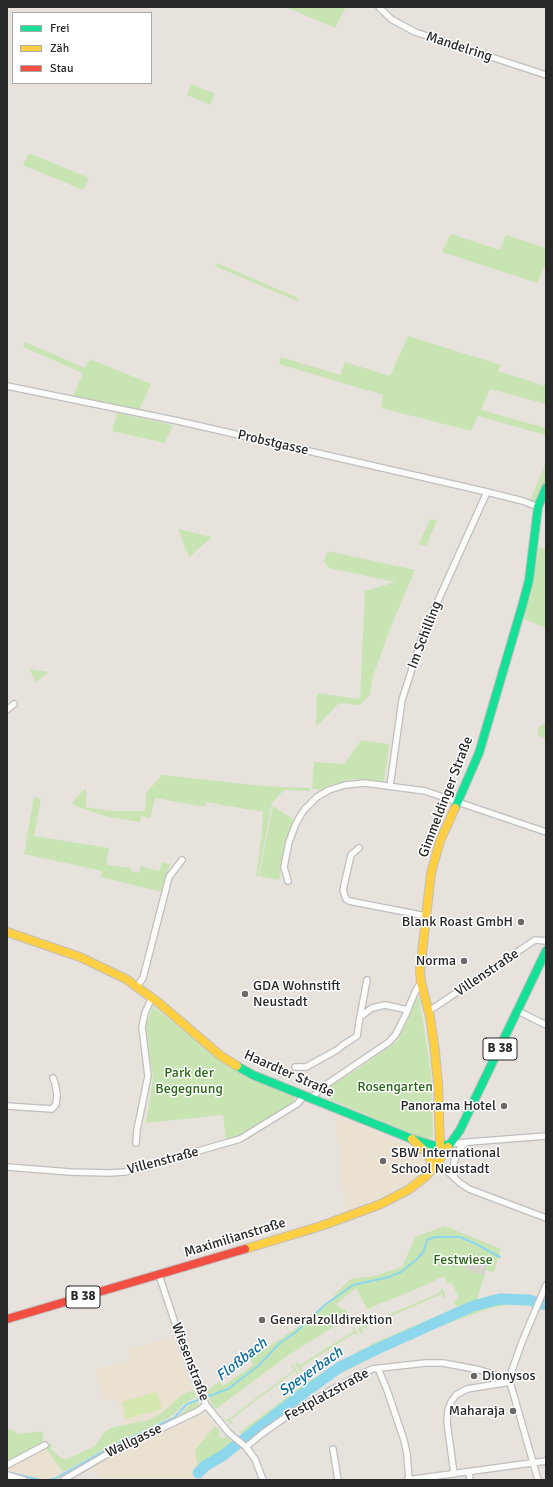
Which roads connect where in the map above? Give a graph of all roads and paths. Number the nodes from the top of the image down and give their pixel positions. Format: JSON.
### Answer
{"nodes":[{"id":1,"x":379,"y":7,"type":"edge"},
{"id":2,"x":546,"y":75,"type":"edge"},
{"id":3,"x":7,"y":386,"type":"edge"},
{"id":4,"x":546,"y":488,"type":"edge"},
{"id":5,"x":487,"y":492,"type":"junction"},
{"id":6,"x":538,"y":506,"type":"junction"},
{"id":7,"x":14,"y":704,"type":"dead end"},
{"id":8,"x":7,"y":710,"type":"edge"},
{"id":9,"x":390,"y":786,"type":"junction"},
{"id":10,"x":457,"y":802,"type":"junction"},
{"id":11,"x":546,"y":832,"type":"edge"},
{"id":12,"x":359,"y":848,"type":"dead end"},
{"id":13,"x":182,"y":860,"type":"dead end"},
{"id":14,"x":288,"y":881,"type":"dead end"},
{"id":15,"x":426,"y":916,"type":"junction"},
{"id":16,"x":7,"y":932,"type":"edge"},
{"id":17,"x":546,"y":941,"type":"edge"},
{"id":18,"x":546,"y":951,"type":"edge"},
{"id":19,"x":367,"y":980,"type":"dead end"},
{"id":20,"x":421,"y":982,"type":"junction"},
{"id":21,"x":137,"y":986,"type":"junction"},
{"id":22,"x":152,"y":997,"type":"junction"},
{"id":23,"x":408,"y":1010,"type":"junction"},
{"id":24,"x":429,"y":1011,"type":"junction"},
{"id":25,"x":518,"y":1011,"type":"junction"},
{"id":26,"x":360,"y":1017,"type":"junction"},
{"id":27,"x":546,"y":1025,"type":"edge"},
{"id":28,"x":295,"y":1067,"type":"dead end"},
{"id":29,"x":53,"y":1078,"type":"dead end"},
{"id":30,"x":307,"y":1097,"type":"junction"},
{"id":31,"x":7,"y":1106,"type":"edge"},
{"id":32,"x":546,"y":1136,"type":"edge"},
{"id":33,"x":412,"y":1139,"type":"junction"},
{"id":34,"x":468,"y":1142,"type":"junction"},
{"id":35,"x":136,"y":1143,"type":"dead end"},
{"id":36,"x":450,"y":1144,"type":"junction"},
{"id":37,"x":440,"y":1146,"type":"junction"},
{"id":38,"x":7,"y":1167,"type":"edge"},
{"id":39,"x":434,"y":1167,"type":"junction"},
{"id":40,"x":454,"y":1176,"type":"junction"},
{"id":41,"x":546,"y":1218,"type":"edge"},
{"id":42,"x":159,"y":1275,"type":"junction"},
{"id":43,"x":546,"y":1285,"type":"edge"},
{"id":44,"x":7,"y":1319,"type":"edge"},
{"id":45,"x":378,"y":1368,"type":"junction"},
{"id":46,"x":510,"y":1382,"type":"junction"},
{"id":47,"x":204,"y":1400,"type":"junction"},
{"id":48,"x":45,"y":1445,"type":"dead end"},
{"id":49,"x":245,"y":1446,"type":"junction"},
{"id":50,"x":333,"y":1449,"type":"dead end"},
{"id":51,"x":546,"y":1461,"type":"edge"},
{"id":52,"x":533,"y":1463,"type":"junction"},
{"id":53,"x":7,"y":1465,"type":"edge"},
{"id":54,"x":470,"y":1472,"type":"junction"},
{"id":55,"x":454,"y":1474,"type":"junction"},
{"id":56,"x":7,"y":1475,"type":"edge"},
{"id":57,"x":24,"y":1480,"type":"edge"},
{"id":58,"x":63,"y":1480,"type":"edge"},
{"id":59,"x":263,"y":1480,"type":"edge"},
{"id":60,"x":338,"y":1480,"type":"edge"},
{"id":61,"x":408,"y":1480,"type":"edge"},
{"id":62,"x":470,"y":1480,"type":"edge"},
{"id":63,"x":538,"y":1480,"type":"edge"}],
"edges":[{"from":1,"to":2,"type":"street","name":"Mandelring"},
{"from":3,"to":5,"type":"street","name":"Probstgasse"},
{"from":4,"to":6,"type":"street","name":"Gimmeldinger Straße"},
{"from":5,"to":6,"type":"street","name":"Probstgasse"},
{"from":5,"to":9,"type":"street","name":"Im Schilling"},
{"from":6,"to":10,"type":"street","name":"Gimmeldinger Straße"},
{"from":7,"to":8,"type":"street"},
{"from":9,"to":10,"type":"street"},
{"from":9,"to":14,"type":"street"},
{"from":10,"to":11,"type":"street"},
{"from":10,"to":15,"type":"street","name":"Gimmeldinger Straße"},
{"from":12,"to":15,"type":"street"},
{"from":13,"to":21,"type":"street"},
{"from":15,"to":20,"type":"street","name":"Gimmeldinger Straße"},
{"from":16,"to":21,"type":"street","name":"Haardter Straße"},
{"from":17,"to":24,"type":"street","name":"Villenstraße"},
{"from":18,"to":25,"type":"street","number":"B 38"},
{"from":19,"to":26,"type":"street"},
{"from":20,"to":23,"type":"street","name":"Villenstraße"},
{"from":20,"to":24,"type":"street","name":"Gimmeldinger Straße"},
{"from":21,"to":22,"type":"street","name":"Haardter Straße"},
{"from":22,"to":30,"type":"street","name":"Haardter Straße"},
{"from":22,"to":35,"type":"street"},
{"from":23,"to":26,"type":"street"},
{"from":23,"to":30,"type":"street","name":"Villenstraße"},
{"from":24,"to":37,"type":"street","name":"Gimmeldinger Straße"},
{"from":25,"to":27,"type":"street"},
{"from":25,"to":36,"type":"street","number":"B 38"},
{"from":26,"to":28,"type":"street"},
{"from":29,"to":31,"type":"street"},
{"from":30,"to":33,"type":"street","name":"Haardter Straße"},
{"from":30,"to":38,"type":"street","name":"Villenstraße"},
{"from":32,"to":34,"type":"street"},
{"from":33,"to":37,"type":"street","name":"Haardter Straße"},
{"from":33,"to":39,"type":"street"},
{"from":34,"to":36,"type":"street"},
{"from":34,"to":40,"type":"street"},
{"from":36,"to":37,"type":"street","name":"Haardter Straße"},
{"from":36,"to":39,"type":"street","name":"Maximilianstraße","number":"B 38"},
{"from":39,"to":40,"type":"street"},
{"from":39,"to":42,"type":"street","name":"Maximilianstraße","number":"B 38"},
{"from":40,"to":41,"type":"street"},
{"from":42,"to":44,"type":"street","name":"Maximilianstraße","number":"B 38"},
{"from":42,"to":47,"type":"street","name":"Wiesenstraße"},
{"from":43,"to":46,"type":"street"},
{"from":45,"to":46,"type":"street","name":"Festplatzstraße"},
{"from":45,"to":49,"type":"street","name":"Festplatzstraße"},
{"from":45,"to":61,"type":"street"},
{"from":46,"to":52,"type":"street"},
{"from":46,"to":55,"type":"street"},
{"from":47,"to":49,"type":"street","name":"Wiesenstraße"},
{"from":47,"to":58,"type":"street","name":"Wallgasse"},
{"from":48,"to":53,"type":"street"},
{"from":49,"to":59,"type":"street","name":"Wiesenstraße"},
{"from":50,"to":60,"type":"street"},
{"from":51,"to":52,"type":"street"},
{"from":52,"to":54,"type":"street"},
{"from":52,"to":63,"type":"street"},
{"from":54,"to":55,"type":"street"},
{"from":54,"to":62,"type":"street"},
{"from":55,"to":61,"type":"street"},
{"from":56,"to":57,"type":"street"}]}
